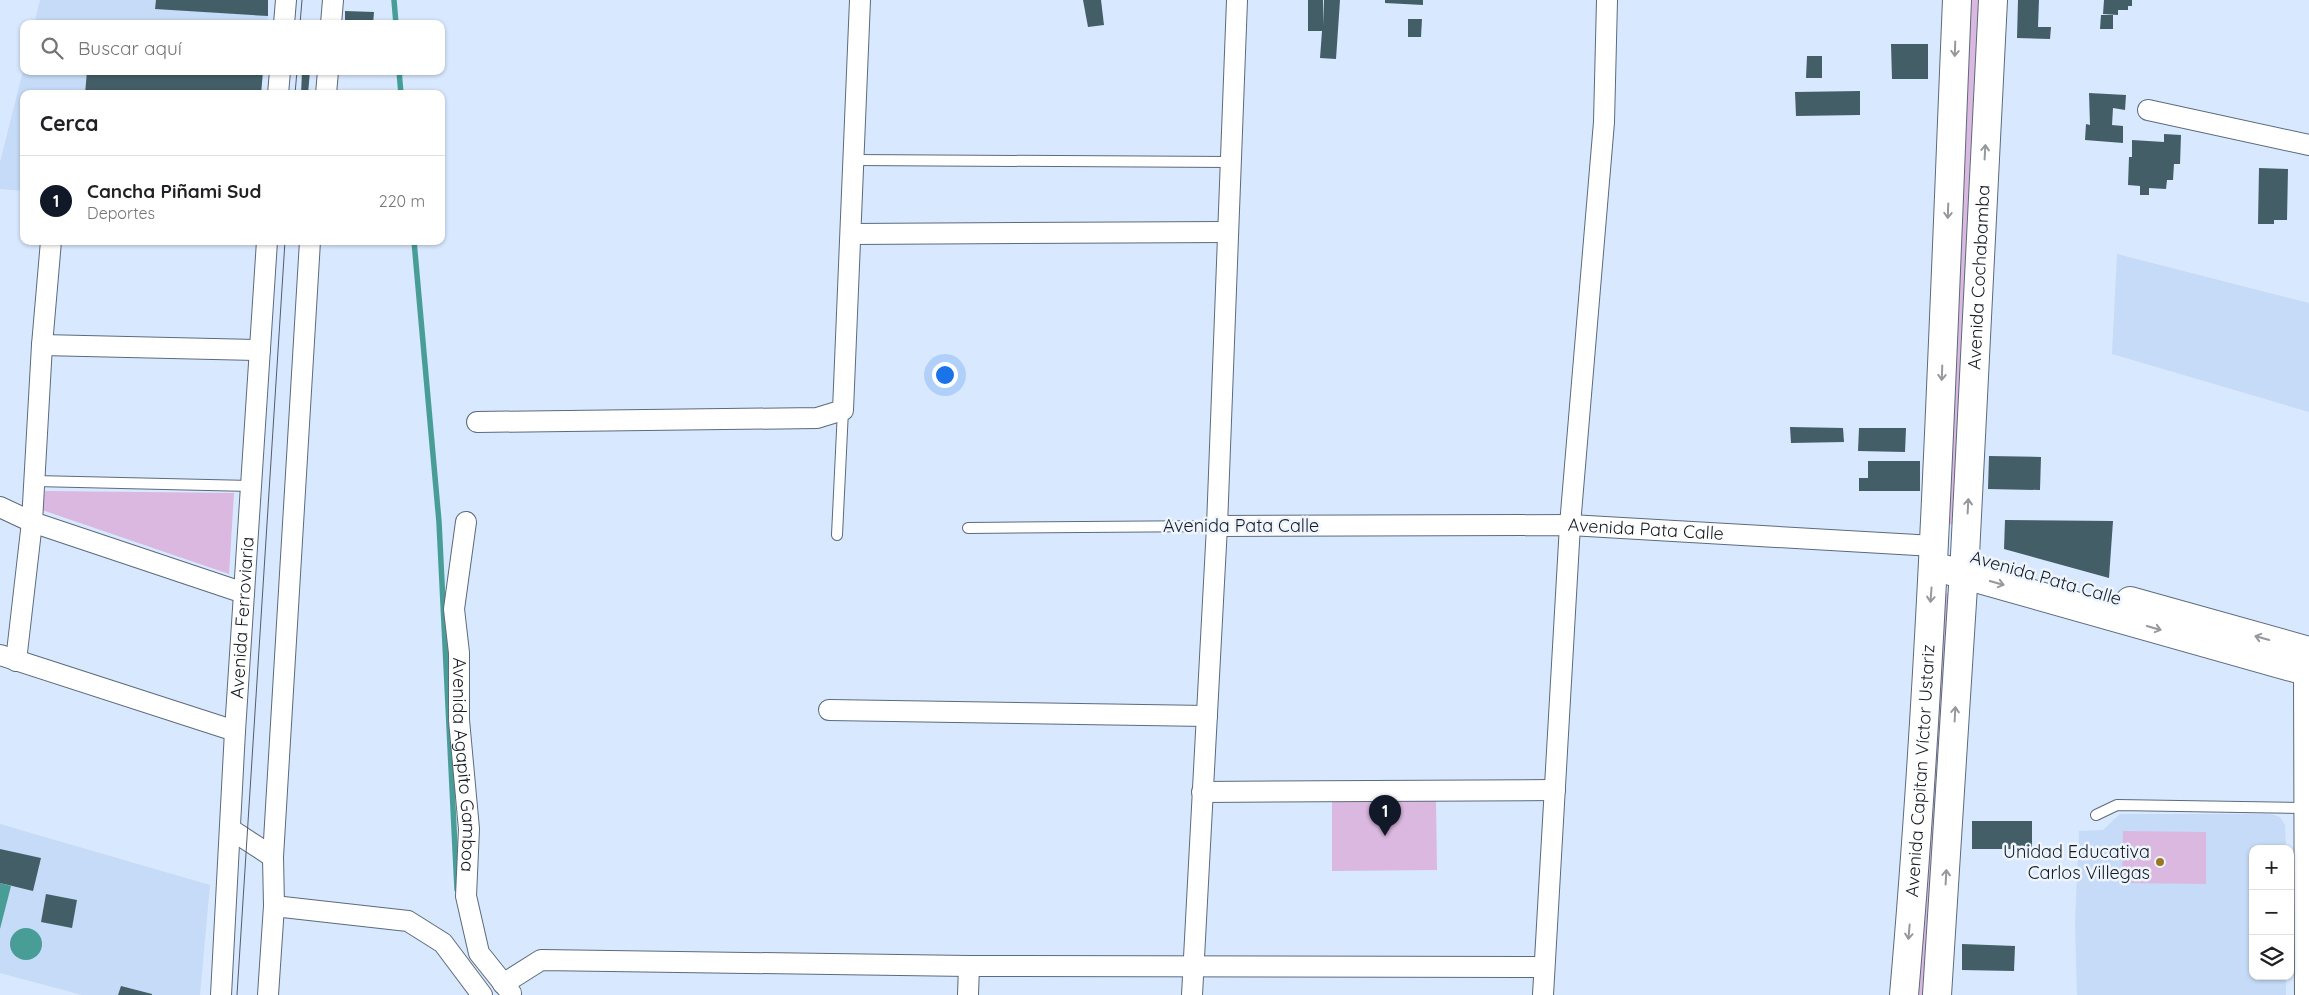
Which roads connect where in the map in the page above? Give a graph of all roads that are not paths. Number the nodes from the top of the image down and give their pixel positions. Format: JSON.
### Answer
{"nodes":[{"id":1,"x":286,"y":0,"type":"edge"},
{"id":2,"x":333,"y":0,"type":"edge"},
{"id":3,"x":860,"y":0,"type":"edge"},
{"id":4,"x":1237,"y":0,"type":"edge"},
{"id":5,"x":1607,"y":0,"type":"edge"},
{"id":6,"x":1957,"y":0,"type":"edge"},
{"id":7,"x":1993,"y":0,"type":"edge"},
{"id":8,"x":284,"y":20,"type":"edge"},
{"id":9,"x":331,"y":20,"type":"edge"},
{"id":10,"x":280,"y":75,"type":"edge"},
{"id":11,"x":328,"y":75,"type":"edge"},
{"id":12,"x":278,"y":90,"type":"edge"},
{"id":13,"x":326,"y":90,"type":"edge"},
{"id":14,"x":2148,"y":110,"type":"dead end"},
{"id":15,"x":2309,"y":145,"type":"edge"},
{"id":16,"x":853,"y":160,"type":"junction"},
{"id":17,"x":1230,"y":162,"type":"junction"},
{"id":18,"x":1227,"y":232,"type":"junction"},
{"id":19,"x":850,"y":234,"type":"junction"},
{"id":20,"x":51,"y":245,"type":"edge"},
{"id":21,"x":267,"y":245,"type":"edge"},
{"id":22,"x":310,"y":245,"type":"edge"},
{"id":23,"x":42,"y":345,"type":"junction"},
{"id":24,"x":260,"y":350,"type":"junction"},
{"id":25,"x":843,"y":410,"type":"junction"},
{"id":26,"x":477,"y":422,"type":"dead end"},
{"id":27,"x":35,"y":481,"type":"junction"},
{"id":28,"x":251,"y":486,"type":"junction"},
{"id":29,"x":0,"y":507,"type":"edge"},
{"id":30,"x":32,"y":522,"type":"junction"},
{"id":31,"x":466,"y":522,"type":"dead end"},
{"id":32,"x":1570,"y":525,"type":"junction"},
{"id":33,"x":1217,"y":526,"type":"junction"},
{"id":34,"x":968,"y":528,"type":"dead end"},
{"id":35,"x":837,"y":535,"type":"dead end"},
{"id":36,"x":1934,"y":556,"type":"junction"},
{"id":37,"x":1964,"y":564,"type":"junction"},
{"id":38,"x":244,"y":593,"type":"junction"},
{"id":39,"x":8,"y":658,"type":"edge"},
{"id":40,"x":2307,"y":664,"type":"edge"},
{"id":41,"x":829,"y":710,"type":"dead end"},
{"id":42,"x":1207,"y":716,"type":"junction"},
{"id":43,"x":235,"y":731,"type":"junction"},
{"id":44,"x":1556,"y":790,"type":"junction"},
{"id":45,"x":1202,"y":792,"type":"junction"},
{"id":46,"x":2304,"y":808,"type":"junction"},
{"id":47,"x":2096,"y":815,"type":"dead end"},
{"id":48,"x":230,"y":829,"type":"junction"},
{"id":49,"x":273,"y":857,"type":"junction"},
{"id":50,"x":274,"y":906,"type":"junction"},
{"id":51,"x":1193,"y":965,"type":"junction"},
{"id":52,"x":969,"y":966,"type":"junction"},
{"id":53,"x":1544,"y":967,"type":"junction"},
{"id":54,"x":508,"y":990,"type":"edge"},
{"id":55,"x":221,"y":995,"type":"edge"},
{"id":56,"x":268,"y":995,"type":"edge"},
{"id":57,"x":482,"y":995,"type":"edge"},
{"id":58,"x":968,"y":995,"type":"edge"},
{"id":59,"x":1192,"y":995,"type":"edge"},
{"id":60,"x":1543,"y":995,"type":"edge"},
{"id":61,"x":1904,"y":995,"type":"edge"},
{"id":62,"x":1937,"y":995,"type":"edge"},
{"id":63,"x":2305,"y":995,"type":"edge"}],
"edges":[{"from":1,"to":8,"type":"street"},
{"from":2,"to":9,"type":"street"},
{"from":3,"to":16,"type":"street"},
{"from":4,"to":17,"type":"street"},
{"from":5,"to":32,"type":"street"},
{"from":6,"to":36,"type":"main road","name":"Avenida Cochabamba","one_way":true},
{"from":37,"to":7,"type":"main road","name":"Avenida Cochabamba","one_way":true},
{"from":10,"to":12,"type":"street"},
{"from":11,"to":13,"type":"street"},
{"from":14,"to":15,"type":"street"},
{"from":16,"to":17,"type":"lane"},
{"from":16,"to":19,"type":"street"},
{"from":17,"to":18,"type":"street"},
{"from":18,"to":19,"type":"street"},
{"from":18,"to":33,"type":"street"},
{"from":19,"to":25,"type":"street"},
{"from":20,"to":23,"type":"street"},
{"from":21,"to":24,"type":"street","name":"Avenida Ferroviaria"},
{"from":22,"to":49,"type":"street"},
{"from":23,"to":24,"type":"street"},
{"from":23,"to":27,"type":"street"},
{"from":24,"to":28,"type":"street","name":"Avenida Ferroviaria"},
{"from":25,"to":26,"type":"street"},
{"from":25,"to":35,"type":"lane"},
{"from":27,"to":28,"type":"lane"},
{"from":27,"to":30,"type":"street"},
{"from":28,"to":38,"type":"street","name":"Avenida Ferroviaria"},
{"from":29,"to":30,"type":"street"},
{"from":30,"to":38,"type":"street"},
{"from":30,"to":39,"type":"street"},
{"from":31,"to":54,"type":"street","name":"Avenida Agapito Gamboa"},
{"from":32,"to":33,"type":"street","name":"Avenida Pata Calle"},
{"from":32,"to":36,"type":"street","name":"Avenida Pata Calle"},
{"from":32,"to":44,"type":"street"},
{"from":33,"to":34,"type":"lane","name":"Avenida Pata Calle"},
{"from":33,"to":42,"type":"street"},
{"from":36,"to":37,"type":"main road","name":"Avenida Pata Calle"},
{"from":36,"to":61,"type":"main road","name":"Avenida Capitan Víctor Ustariz","one_way":true},
{"from":37,"to":40,"type":"main road","name":"Avenida Pata Calle"},
{"from":62,"to":37,"type":"main road","name":"Avenida Capitan Víctor Ustariz","one_way":true},
{"from":38,"to":43,"type":"street","name":"Avenida Ferroviaria"},
{"from":39,"to":43,"type":"street"},
{"from":40,"to":46,"type":"street"},
{"from":41,"to":42,"type":"street"},
{"from":42,"to":45,"type":"street"},
{"from":43,"to":48,"type":"street","name":"Avenida Ferroviaria"},
{"from":44,"to":45,"type":"street"},
{"from":44,"to":53,"type":"street"},
{"from":45,"to":51,"type":"street"},
{"from":46,"to":47,"type":"lane"},
{"from":46,"to":63,"type":"street"},
{"from":48,"to":49,"type":"street"},
{"from":48,"to":55,"type":"street","name":"Avenida Ferroviaria"},
{"from":49,"to":50,"type":"street"},
{"from":50,"to":56,"type":"street"},
{"from":50,"to":57,"type":"street"},
{"from":51,"to":52,"type":"street"},
{"from":51,"to":53,"type":"street"},
{"from":51,"to":59,"type":"street"},
{"from":52,"to":54,"type":"street"},
{"from":52,"to":58,"type":"street"},
{"from":53,"to":60,"type":"street"}]}
